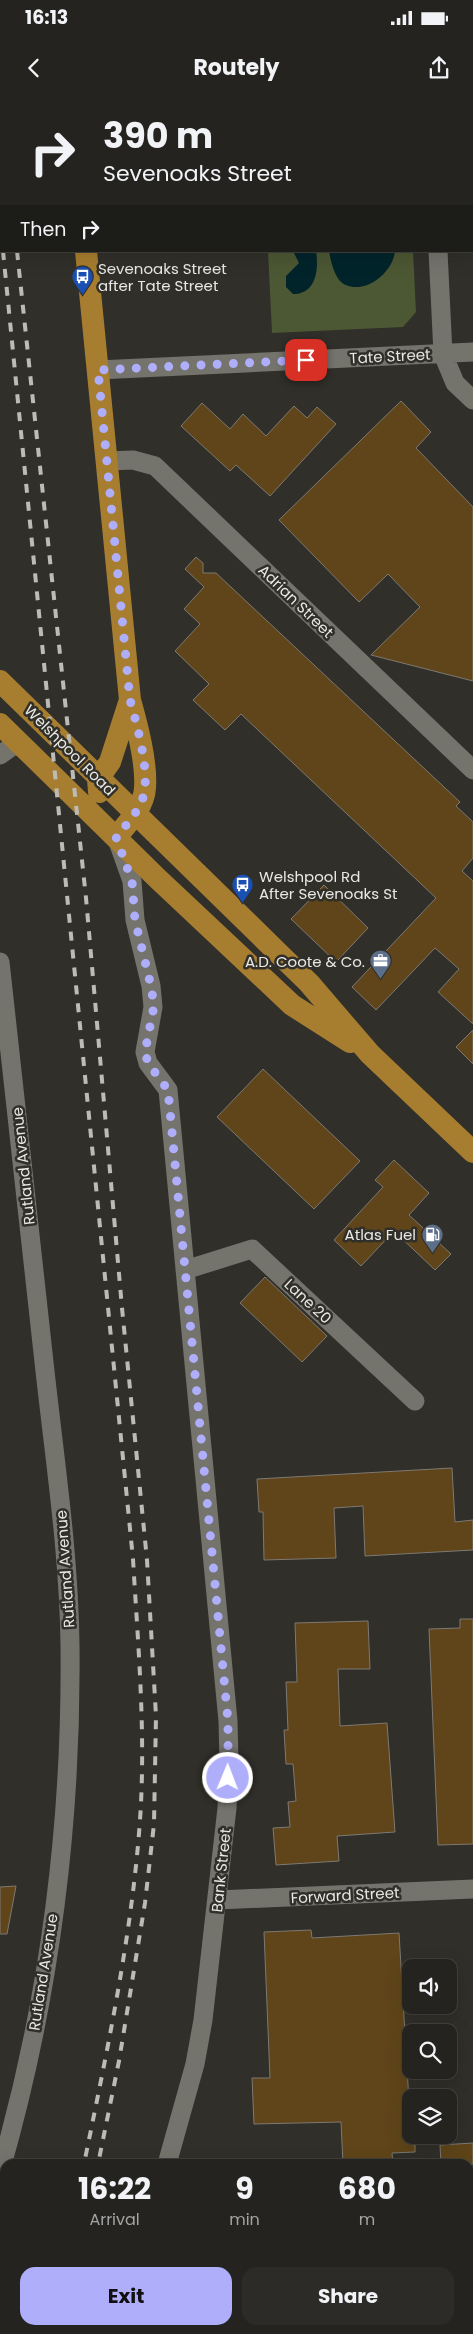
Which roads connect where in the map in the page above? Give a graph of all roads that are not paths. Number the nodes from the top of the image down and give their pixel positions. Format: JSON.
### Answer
{"nodes":[{"id":1,"x":86,"y":252,"type":"edge"},
{"id":2,"x":438,"y":252,"type":"edge"},
{"id":3,"x":473,"y":352,"type":"edge"},
{"id":4,"x":443,"y":354,"type":"junction"},
{"id":5,"x":98,"y":370,"type":"junction"},
{"id":6,"x":473,"y":400,"type":"edge"},
{"id":7,"x":107,"y":461,"type":"junction"},
{"id":8,"x":0,"y":682,"type":"edge"},
{"id":9,"x":130,"y":700,"type":"junction"},
{"id":10,"x":0,"y":724,"type":"edge"},
{"id":11,"x":21,"y":745,"type":"junction"},
{"id":12,"x":0,"y":755,"type":"edge"},
{"id":13,"x":473,"y":770,"type":"edge"},
{"id":14,"x":98,"y":778,"type":"junction"},
{"id":15,"x":135,"y":815,"type":"junction"},
{"id":16,"x":99,"y":820,"type":"junction"},
{"id":17,"x":116,"y":837,"type":"junction"},
{"id":18,"x":0,"y":962,"type":"edge"},
{"id":19,"x":370,"y":1054,"type":"junction"},
{"id":20,"x":473,"y":1152,"type":"edge"},
{"id":21,"x":185,"y":1270,"type":"junction"},
{"id":22,"x":415,"y":1401,"type":"dead end"},
{"id":23,"x":473,"y":1889,"type":"edge"},
{"id":24,"x":218,"y":1900,"type":"junction"},
{"id":25,"x":8,"y":2115,"type":"edge"},
{"id":26,"x":2,"y":2159,"type":"edge"},
{"id":27,"x":168,"y":2159,"type":"edge"}],
"edges":[{"from":1,"to":5,"type":"main road"},
{"from":2,"to":4,"type":"street"},
{"from":3,"to":4,"type":"street","name":"Tate Street"},
{"from":4,"to":5,"type":"street","name":"Tate Street"},
{"from":4,"to":6,"type":"street"},
{"from":5,"to":7,"type":"main road"},
{"from":7,"to":9,"type":"main road"},
{"from":7,"to":13,"type":"street","name":"Adrian Street"},
{"from":8,"to":14,"type":"main road","name":"Welshpool Road"},
{"from":9,"to":14,"type":"main road"},
{"from":9,"to":15,"type":"main road"},
{"from":10,"to":11,"type":"main road","name":"Welshpool Road"},
{"from":11,"to":12,"type":"street"},
{"from":11,"to":16,"type":"main road","name":"Welshpool Road"},
{"from":14,"to":15,"type":"main road","name":"Welshpool Road"},
{"from":14,"to":16,"type":"main road"},
{"from":15,"to":17,"type":"main road"},
{"from":15,"to":19,"type":"main road","name":"Welshpool Road"},
{"from":16,"to":17,"type":"main road","name":"Welshpool Road"},
{"from":17,"to":19,"type":"main road","name":"Welshpool Road"},
{"from":17,"to":21,"type":"street","name":"Bank Street"},
{"from":18,"to":25,"type":"street","name":"Rutland Avenue"},
{"from":19,"to":20,"type":"main road","name":"Welshpool Road"},
{"from":21,"to":22,"type":"street","name":"Lane 20"},
{"from":21,"to":24,"type":"street","name":"Bank Street"},
{"from":23,"to":24,"type":"street","name":"Forward Street"},
{"from":24,"to":27,"type":"street","name":"Bank Street"},
{"from":25,"to":26,"type":"street","name":"Rutland Avenue"}]}
